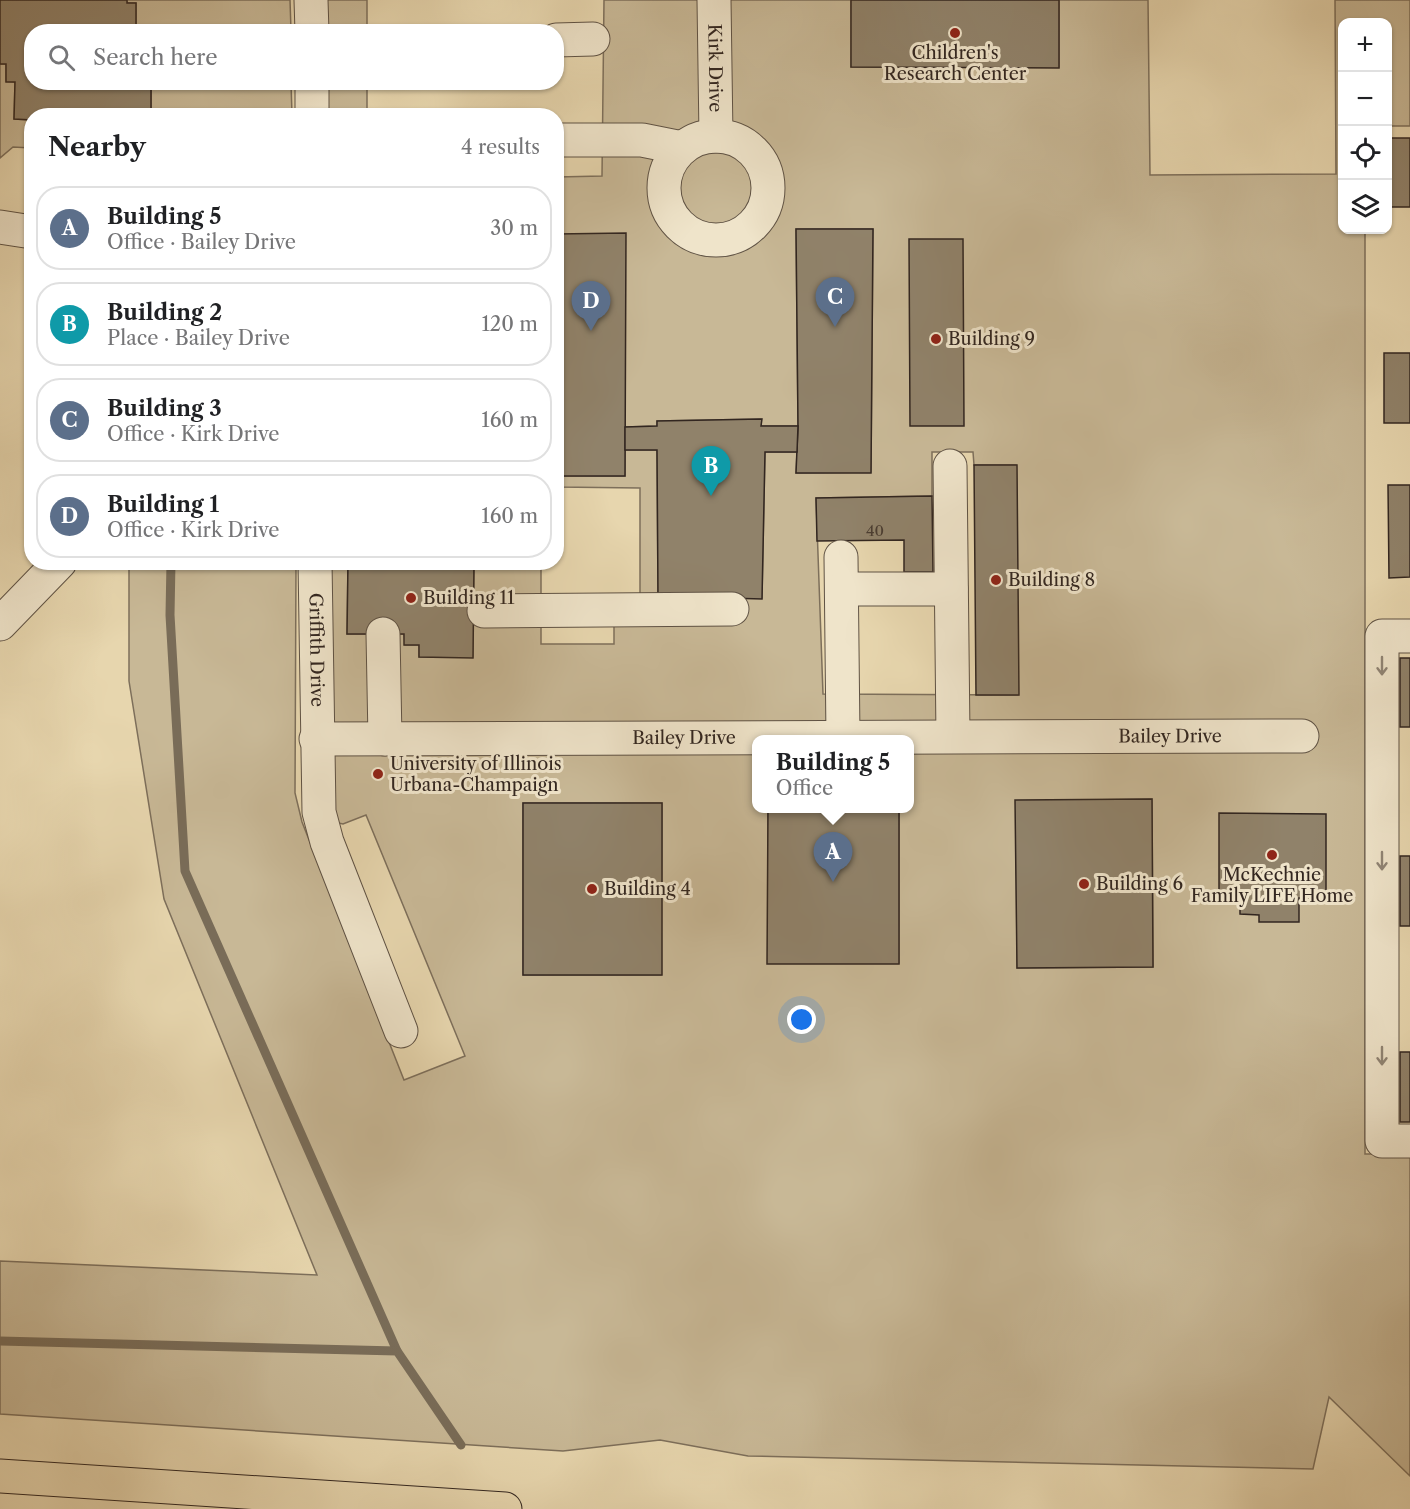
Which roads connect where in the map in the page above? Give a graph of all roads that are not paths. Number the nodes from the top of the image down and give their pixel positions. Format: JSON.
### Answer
{"nodes":[{"id":1,"x":311,"y":0,"type":"edge"},
{"id":2,"x":714,"y":0,"type":"edge"},
{"id":3,"x":312,"y":24,"type":"edge"},
{"id":4,"x":592,"y":39,"type":"dead end"},
{"id":5,"x":564,"y":40,"type":"edge"},
{"id":6,"x":312,"y":90,"type":"edge"},
{"id":7,"x":312,"y":108,"type":"edge"},
{"id":8,"x":716,"y":136,"type":"junction"},
{"id":9,"x":564,"y":140,"type":"edge"},
{"id":10,"x":682,"y":148,"type":"junction"},
{"id":11,"x":0,"y":227,"type":"edge"},
{"id":12,"x":24,"y":231,"type":"edge"},
{"id":13,"x":950,"y":466,"type":"dead end"},
{"id":14,"x":52,"y":570,"type":"edge"},
{"id":15,"x":315,"y":570,"type":"edge"},
{"id":16,"x":951,"y":589,"type":"junction"},
{"id":17,"x":732,"y":609,"type":"dead end"},
{"id":18,"x":484,"y":611,"type":"dead end"},
{"id":19,"x":0,"y":624,"type":"edge"},
{"id":20,"x":383,"y":634,"type":"dead end"},
{"id":21,"x":1410,"y":636,"type":"edge"},
{"id":22,"x":843,"y":735,"type":"edge"},
{"id":23,"x":914,"y":736,"type":"edge"},
{"id":24,"x":953,"y":736,"type":"junction"},
{"id":25,"x":1302,"y":736,"type":"dead end"},
{"id":26,"x":752,"y":737,"type":"edge"},
{"id":27,"x":316,"y":739,"type":"junction"},
{"id":28,"x":385,"y":739,"type":"junction"},
{"id":29,"x":401,"y":1031,"type":"dead end"},
{"id":30,"x":1410,"y":1141,"type":"edge"},
{"id":31,"x":0,"y":1476,"type":"edge"},
{"id":32,"x":505,"y":1509,"type":"edge"}],
"edges":[{"from":1,"to":3,"type":"street"},
{"from":2,"to":8,"type":"street","name":"Kirk Drive"},
{"from":4,"to":5,"type":"street"},
{"from":6,"to":7,"type":"street"},
{"from":8,"to":10,"type":"street","name":"Kirk Drive"},
{"from":8,"to":10,"type":"street","name":"Kirk Drive"},
{"from":9,"to":10,"type":"street"},
{"from":11,"to":12,"type":"street"},
{"from":13,"to":16,"type":"street"},
{"from":14,"to":19,"type":"street"},
{"from":15,"to":27,"type":"street","name":"Griffith Drive"},
{"from":16,"to":22,"type":"street"},
{"from":16,"to":24,"type":"street"},
{"from":17,"to":18,"type":"street"},
{"from":20,"to":28,"type":"street"},
{"from":21,"to":30,"type":"street","one_way":true},
{"from":23,"to":24,"type":"street","name":"Bailey Drive"},
{"from":24,"to":25,"type":"street","name":"Bailey Drive"},
{"from":26,"to":28,"type":"street","name":"Bailey Drive"},
{"from":27,"to":28,"type":"street","name":"Bailey Drive"},
{"from":27,"to":29,"type":"street","name":"Griffith Drive"},
{"from":31,"to":32,"type":"main road"}]}
